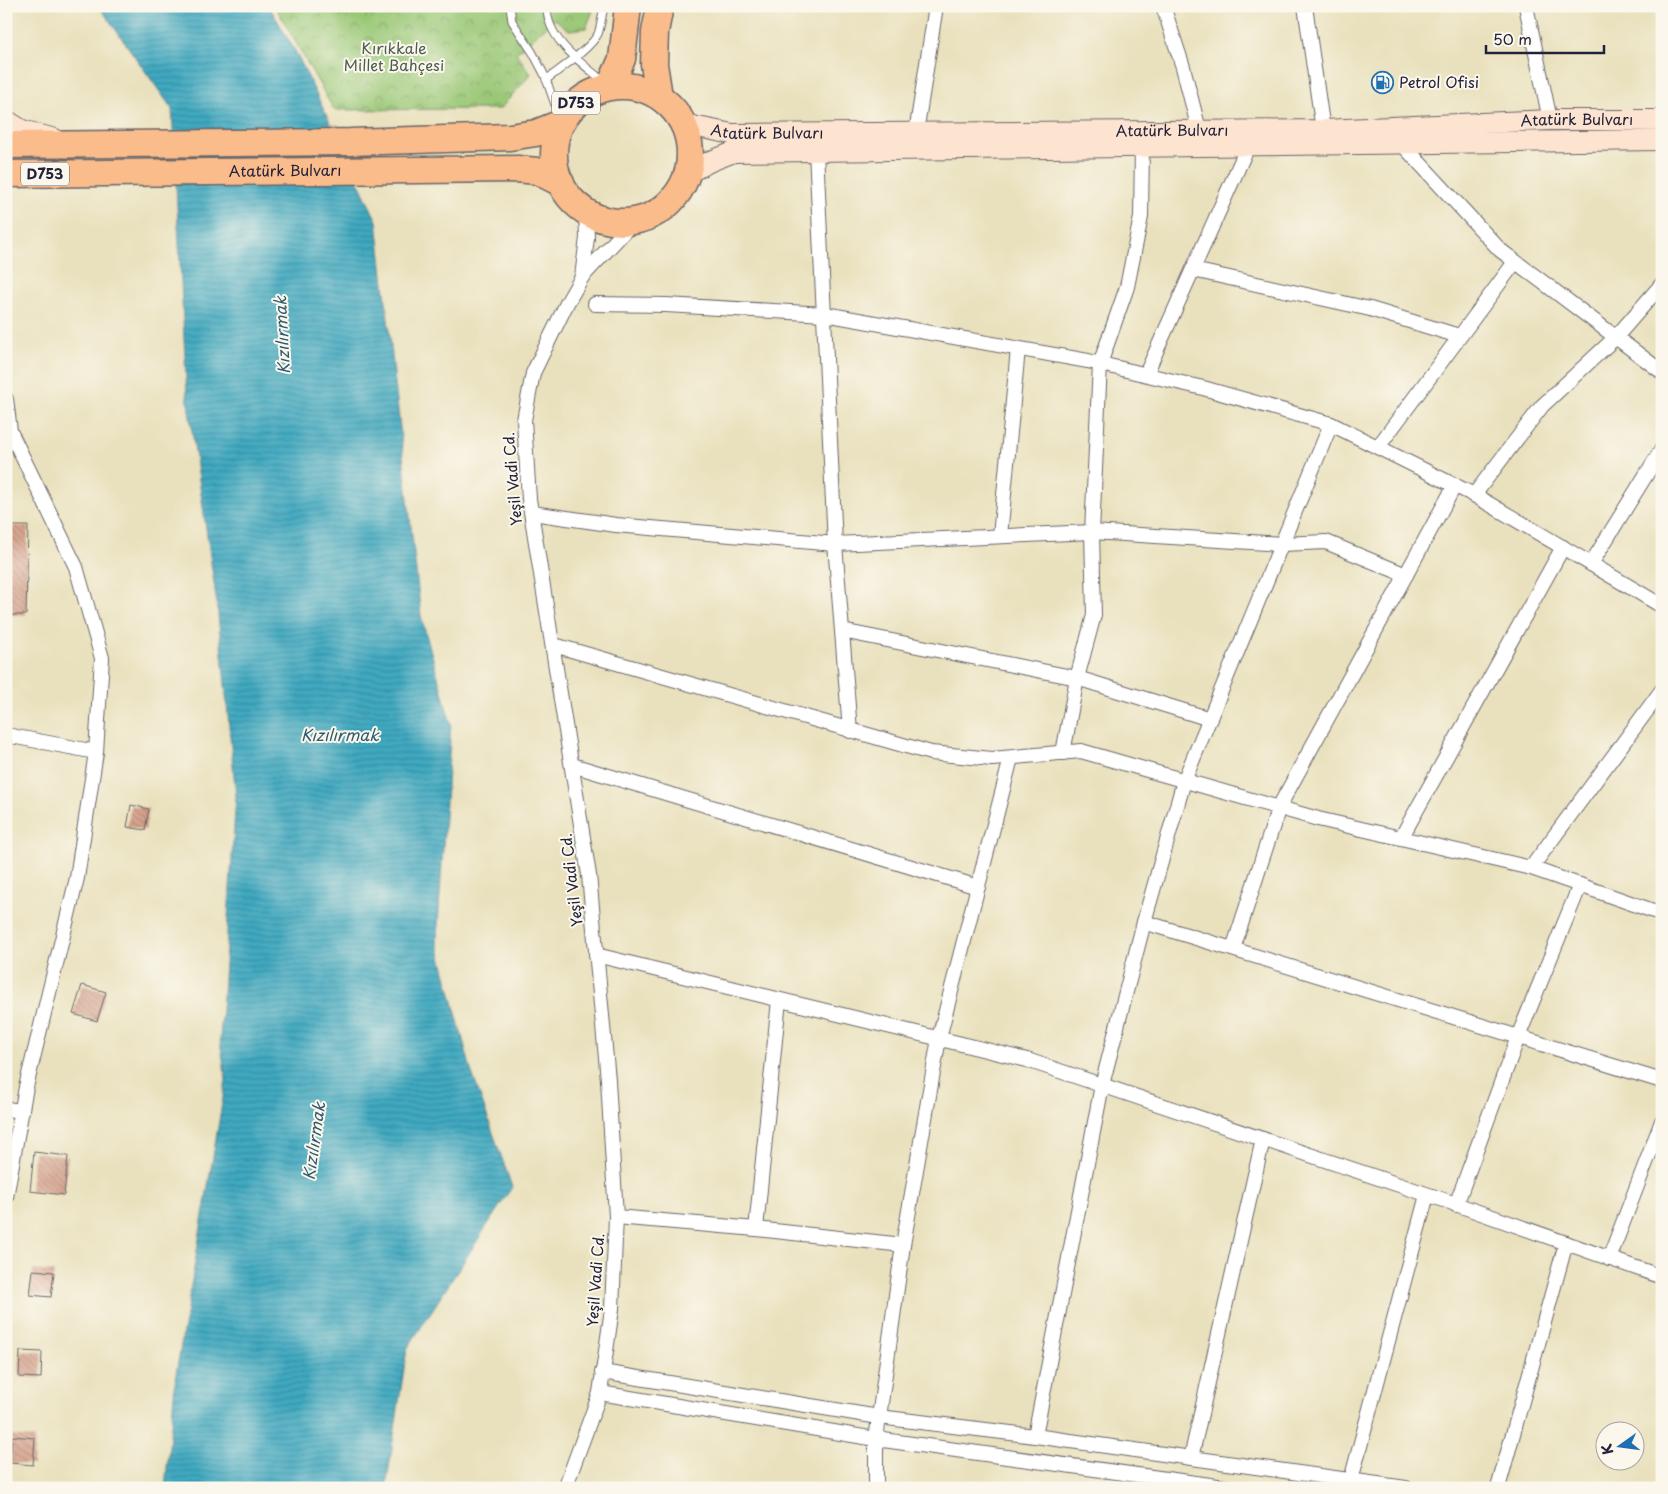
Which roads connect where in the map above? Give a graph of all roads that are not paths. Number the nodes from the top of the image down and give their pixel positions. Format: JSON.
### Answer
{"nodes":[{"id":1,"x":510,"y":6,"type":"edge"},
{"id":2,"x":547,"y":6,"type":"edge"},
{"id":3,"x":604,"y":6,"type":"edge"},
{"id":4,"x":628,"y":6,"type":"edge"},
{"id":5,"x":660,"y":6,"type":"edge"},
{"id":6,"x":936,"y":6,"type":"edge"},
{"id":7,"x":1163,"y":6,"type":"edge"},
{"id":8,"x":1305,"y":6,"type":"edge"},
{"id":9,"x":1526,"y":6,"type":"edge"},
{"id":10,"x":575,"y":57,"type":"junction"},
{"id":11,"x":546,"y":80,"type":"junction"},
{"id":12,"x":610,"y":86,"type":"junction"},
{"id":13,"x":659,"y":96,"type":"junction"},
{"id":14,"x":6,"y":120,"type":"edge"},
{"id":15,"x":1550,"y":120,"type":"junction"},
{"id":16,"x":1662,"y":120,"type":"edge"},
{"id":17,"x":562,"y":122,"type":"junction"},
{"id":18,"x":683,"y":124,"type":"junction"},
{"id":19,"x":1199,"y":130,"type":"junction"},
{"id":20,"x":1323,"y":130,"type":"junction"},
{"id":21,"x":916,"y":132,"type":"junction"},
{"id":22,"x":1662,"y":140,"type":"edge"},
{"id":23,"x":1402,"y":144,"type":"junction"},
{"id":24,"x":6,"y":145,"type":"edge"},
{"id":25,"x":80,"y":145,"type":"junction"},
{"id":26,"x":1248,"y":146,"type":"junction"},
{"id":27,"x":1142,"y":147,"type":"junction"},
{"id":28,"x":816,"y":151,"type":"junction"},
{"id":29,"x":688,"y":173,"type":"junction"},
{"id":30,"x":6,"y":174,"type":"edge"},
{"id":31,"x":561,"y":184,"type":"junction"},
{"id":32,"x":586,"y":212,"type":"junction"},
{"id":33,"x":634,"y":221,"type":"junction"},
{"id":34,"x":1515,"y":262,"type":"junction"},
{"id":35,"x":1193,"y":270,"type":"junction"},
{"id":36,"x":582,"y":277,"type":"junction"},
{"id":37,"x":1662,"y":284,"type":"edge"},
{"id":38,"x":595,"y":304,"type":"dead end"},
{"id":39,"x":825,"y":314,"type":"junction"},
{"id":40,"x":1459,"y":336,"type":"junction"},
{"id":41,"x":1616,"y":337,"type":"junction"},
{"id":42,"x":1018,"y":348,"type":"junction"},
{"id":43,"x":1100,"y":364,"type":"junction"},
{"id":44,"x":1662,"y":372,"type":"edge"},
{"id":45,"x":1146,"y":374,"type":"junction"},
{"id":46,"x":6,"y":399,"type":"edge"},
{"id":47,"x":1331,"y":424,"type":"junction"},
{"id":48,"x":1378,"y":447,"type":"junction"},
{"id":49,"x":1662,"y":449,"type":"edge"},
{"id":50,"x":1455,"y":485,"type":"junction"},
{"id":51,"x":1474,"y":495,"type":"junction"},
{"id":52,"x":532,"y":513,"type":"junction"},
{"id":53,"x":1092,"y":532,"type":"junction"},
{"id":54,"x":1000,"y":536,"type":"junction"},
{"id":55,"x":835,"y":544,"type":"junction"},
{"id":56,"x":1282,"y":544,"type":"junction"},
{"id":57,"x":1563,"y":547,"type":"junction"},
{"id":58,"x":1590,"y":564,"type":"junction"},
{"id":59,"x":1406,"y":575,"type":"junction"},
{"id":60,"x":1662,"y":606,"type":"edge"},
{"id":61,"x":842,"y":631,"type":"junction"},
{"id":62,"x":554,"y":645,"type":"junction"},
{"id":63,"x":1077,"y":678,"type":"junction"},
{"id":64,"x":1662,"y":690,"type":"edge"},
{"id":65,"x":1210,"y":719,"type":"junction"},
{"id":66,"x":850,"y":731,"type":"junction"},
{"id":67,"x":6,"y":735,"type":"edge"},
{"id":68,"x":96,"y":752,"type":"junction"},
{"id":69,"x":1063,"y":753,"type":"junction"},
{"id":70,"x":1011,"y":758,"type":"junction"},
{"id":71,"x":572,"y":765,"type":"junction"},
{"id":72,"x":1184,"y":780,"type":"junction"},
{"id":73,"x":1279,"y":807,"type":"junction"},
{"id":74,"x":1402,"y":838,"type":"junction"},
{"id":75,"x":1531,"y":868,"type":"junction"},
{"id":76,"x":1580,"y":885,"type":"junction"},
{"id":77,"x":978,"y":887,"type":"junction"},
{"id":78,"x":1662,"y":914,"type":"edge"},
{"id":79,"x":1144,"y":922,"type":"junction"},
{"id":80,"x":1233,"y":949,"type":"junction"},
{"id":81,"x":596,"y":956,"type":"junction"},
{"id":82,"x":779,"y":1000,"type":"junction"},
{"id":83,"x":1518,"y":1036,"type":"junction"},
{"id":84,"x":939,"y":1038,"type":"junction"},
{"id":85,"x":1662,"y":1081,"type":"edge"},
{"id":86,"x":1102,"y":1085,"type":"junction"},
{"id":87,"x":6,"y":1109,"type":"edge"},
{"id":88,"x":22,"y":1111,"type":"junction"},
{"id":89,"x":1662,"y":1122,"type":"edge"},
{"id":90,"x":1262,"y":1139,"type":"junction"},
{"id":91,"x":1427,"y":1195,"type":"junction"},
{"id":92,"x":6,"y":1197,"type":"edge"},
{"id":93,"x":1456,"y":1205,"type":"junction"},
{"id":94,"x":616,"y":1217,"type":"junction"},
{"id":95,"x":756,"y":1229,"type":"junction"},
{"id":96,"x":1566,"y":1243,"type":"junction"},
{"id":97,"x":903,"y":1245,"type":"junction"},
{"id":98,"x":1609,"y":1258,"type":"junction"},
{"id":99,"x":1662,"y":1277,"type":"edge"},
{"id":100,"x":602,"y":1372,"type":"junction"},
{"id":101,"x":600,"y":1393,"type":"junction"},
{"id":102,"x":879,"y":1417,"type":"junction"},
{"id":103,"x":1035,"y":1436,"type":"junction"},
{"id":104,"x":876,"y":1439,"type":"junction"},
{"id":105,"x":1192,"y":1458,"type":"junction"},
{"id":106,"x":1351,"y":1480,"type":"junction"},
{"id":107,"x":564,"y":1488,"type":"edge"},
{"id":108,"x":876,"y":1488,"type":"edge"},
{"id":109,"x":1232,"y":1488,"type":"edge"},
{"id":110,"x":1406,"y":1488,"type":"edge"},
{"id":111,"x":1498,"y":1488,"type":"edge"}],
"edges":[{"from":1,"to":11,"type":"lane"},
{"from":2,"to":10,"type":"lane"},
{"from":3,"to":10,"type":"lane"},
{"from":4,"to":12,"type":"highway","number":"D753"},
{"from":5,"to":13,"type":"highway"},
{"from":6,"to":21,"type":"street"},
{"from":7,"to":19,"type":"street"},
{"from":8,"to":20,"type":"street"},
{"from":9,"to":15,"type":"street"},
{"from":10,"to":11,"type":"lane"},
{"from":10,"to":12,"type":"lane"},
{"from":11,"to":17,"type":"lane"},
{"from":12,"to":13,"type":"highway","name":"Atatürk Bulvarı","number":"D753"},
{"from":12,"to":17,"type":"highway","name":"Atatürk Bulvarı","number":"D753"},
{"from":13,"to":18,"type":"highway","name":"Atatürk Bulvarı","number":"D753"},
{"from":14,"to":25,"type":"main road"},
{"from":15,"to":16,"type":"main road","name":"Atatürk Bulvarı"},
{"from":15,"to":20,"type":"main road","name":"Atatürk Bulvarı"},
{"from":17,"to":25,"type":"highway","name":"Atatürk Bulvarı"},
{"from":17,"to":31,"type":"highway","name":"Atatürk Bulvarı","number":"D753"},
{"from":18,"to":21,"type":"main road","name":"Atatürk Bulvarı"},
{"from":18,"to":29,"type":"highway","name":"Atatürk Bulvarı","number":"D753"},
{"from":19,"to":20,"type":"main road","name":"Atatürk Bulvarı"},
{"from":19,"to":21,"type":"main road","name":"Atatürk Bulvarı"},
{"from":22,"to":23,"type":"main road","name":"Atatürk Bulvarı"},
{"from":23,"to":26,"type":"main road","name":"Atatürk Bulvarı"},
{"from":23,"to":34,"type":"street"},
{"from":24,"to":25,"type":"highway","name":"Atatürk Bulvarı","number":"D753"},
{"from":26,"to":27,"type":"main road","name":"Atatürk Bulvarı"},
{"from":26,"to":35,"type":"street"},
{"from":27,"to":28,"type":"main road","name":"Atatürk Bulvarı"},
{"from":27,"to":43,"type":"street"},
{"from":28,"to":29,"type":"main road","name":"Atatürk Bulvarı"},
{"from":28,"to":39,"type":"street"},
{"from":29,"to":33,"type":"highway","name":"Atatürk Bulvarı","number":"D753"},
{"from":30,"to":31,"type":"highway","name":"Atatürk Bulvarı","number":"D753"},
{"from":31,"to":32,"type":"highway","name":"Atatürk Bulvarı","number":"D753"},
{"from":32,"to":33,"type":"highway","name":"Atatürk Bulvarı","number":"D753"},
{"from":32,"to":36,"type":"street"},
{"from":33,"to":36,"type":"street"},
{"from":34,"to":40,"type":"street"},
{"from":34,"to":41,"type":"street"},
{"from":35,"to":40,"type":"street"},
{"from":35,"to":45,"type":"street"},
{"from":36,"to":52,"type":"street","name":"Yeşil Vadi Cd."},
{"from":37,"to":41,"type":"street"},
{"from":38,"to":39,"type":"street"},
{"from":39,"to":42,"type":"street"},
{"from":39,"to":55,"type":"street"},
{"from":40,"to":48,"type":"street"},
{"from":41,"to":44,"type":"street"},
{"from":41,"to":51,"type":"street"},
{"from":42,"to":43,"type":"street"},
{"from":42,"to":54,"type":"street"},
{"from":43,"to":45,"type":"street"},
{"from":43,"to":53,"type":"street"},
{"from":45,"to":47,"type":"street"},
{"from":46,"to":68,"type":"street"},
{"from":47,"to":48,"type":"street"},
{"from":47,"to":56,"type":"street"},
{"from":48,"to":50,"type":"street"},
{"from":49,"to":58,"type":"street"},
{"from":50,"to":51,"type":"street"},
{"from":50,"to":59,"type":"street"},
{"from":51,"to":57,"type":"street"},
{"from":52,"to":55,"type":"street"},
{"from":52,"to":62,"type":"street","name":"Yeşil Vadi Cd."},
{"from":53,"to":54,"type":"street"},
{"from":53,"to":56,"type":"street"},
{"from":53,"to":63,"type":"street"},
{"from":54,"to":55,"type":"street"},
{"from":55,"to":61,"type":"street"},
{"from":56,"to":59,"type":"street"},
{"from":56,"to":65,"type":"street"},
{"from":57,"to":58,"type":"street"},
{"from":57,"to":74,"type":"street"},
{"from":58,"to":60,"type":"street"},
{"from":59,"to":73,"type":"street"},
{"from":61,"to":63,"type":"street"},
{"from":61,"to":66,"type":"street"},
{"from":62,"to":66,"type":"street"},
{"from":62,"to":71,"type":"street","name":"Yeşil Vadi Cd."},
{"from":63,"to":65,"type":"street"},
{"from":63,"to":69,"type":"street"},
{"from":64,"to":75,"type":"street"},
{"from":65,"to":72,"type":"street"},
{"from":66,"to":70,"type":"street"},
{"from":67,"to":68,"type":"street"},
{"from":68,"to":88,"type":"street"},
{"from":69,"to":70,"type":"street"},
{"from":69,"to":72,"type":"street"},
{"from":70,"to":77,"type":"street"},
{"from":71,"to":77,"type":"street"},
{"from":71,"to":81,"type":"street","name":"Yeşil Vadi Cd."},
{"from":72,"to":73,"type":"street"},
{"from":72,"to":79,"type":"street"},
{"from":73,"to":74,"type":"street"},
{"from":73,"to":80,"type":"street"},
{"from":74,"to":75,"type":"street"},
{"from":75,"to":76,"type":"street"},
{"from":76,"to":78,"type":"street"},
{"from":76,"to":83,"type":"street"},
{"from":77,"to":84,"type":"street"},
{"from":79,"to":80,"type":"street"},
{"from":79,"to":86,"type":"street"},
{"from":80,"to":83,"type":"street"},
{"from":81,"to":82,"type":"street"},
{"from":81,"to":94,"type":"street","name":"Yeşil Vadi Cd."},
{"from":82,"to":84,"type":"street"},
{"from":82,"to":95,"type":"street"},
{"from":83,"to":85,"type":"street"},
{"from":83,"to":93,"type":"street"},
{"from":84,"to":86,"type":"street"},
{"from":84,"to":97,"type":"street"},
{"from":86,"to":90,"type":"street"},
{"from":86,"to":103,"type":"street"},
{"from":87,"to":88,"type":"street"},
{"from":88,"to":92,"type":"street"},
{"from":89,"to":98,"type":"street"},
{"from":90,"to":91,"type":"street"},
{"from":90,"to":105,"type":"street"},
{"from":91,"to":93,"type":"street"},
{"from":91,"to":106,"type":"street"},
{"from":93,"to":96,"type":"street"},
{"from":94,"to":95,"type":"street"},
{"from":94,"to":100,"type":"street","name":"Yeşil Vadi Cd."},
{"from":95,"to":97,"type":"street"},
{"from":96,"to":98,"type":"street"},
{"from":96,"to":111,"type":"street"},
{"from":97,"to":102,"type":"street"},
{"from":98,"to":99,"type":"street"},
{"from":100,"to":101,"type":"street","name":"Yeşil Vadi Cd."},
{"from":100,"to":102,"type":"street"},
{"from":101,"to":104,"type":"street"},
{"from":101,"to":107,"type":"street","name":"Yeşil Vadi Cd."},
{"from":102,"to":103,"type":"street"},
{"from":102,"to":104,"type":"street"},
{"from":103,"to":105,"type":"street"},
{"from":104,"to":108,"type":"street"},
{"from":104,"to":109,"type":"street"},
{"from":105,"to":106,"type":"street"},
{"from":106,"to":110,"type":"street"}]}
